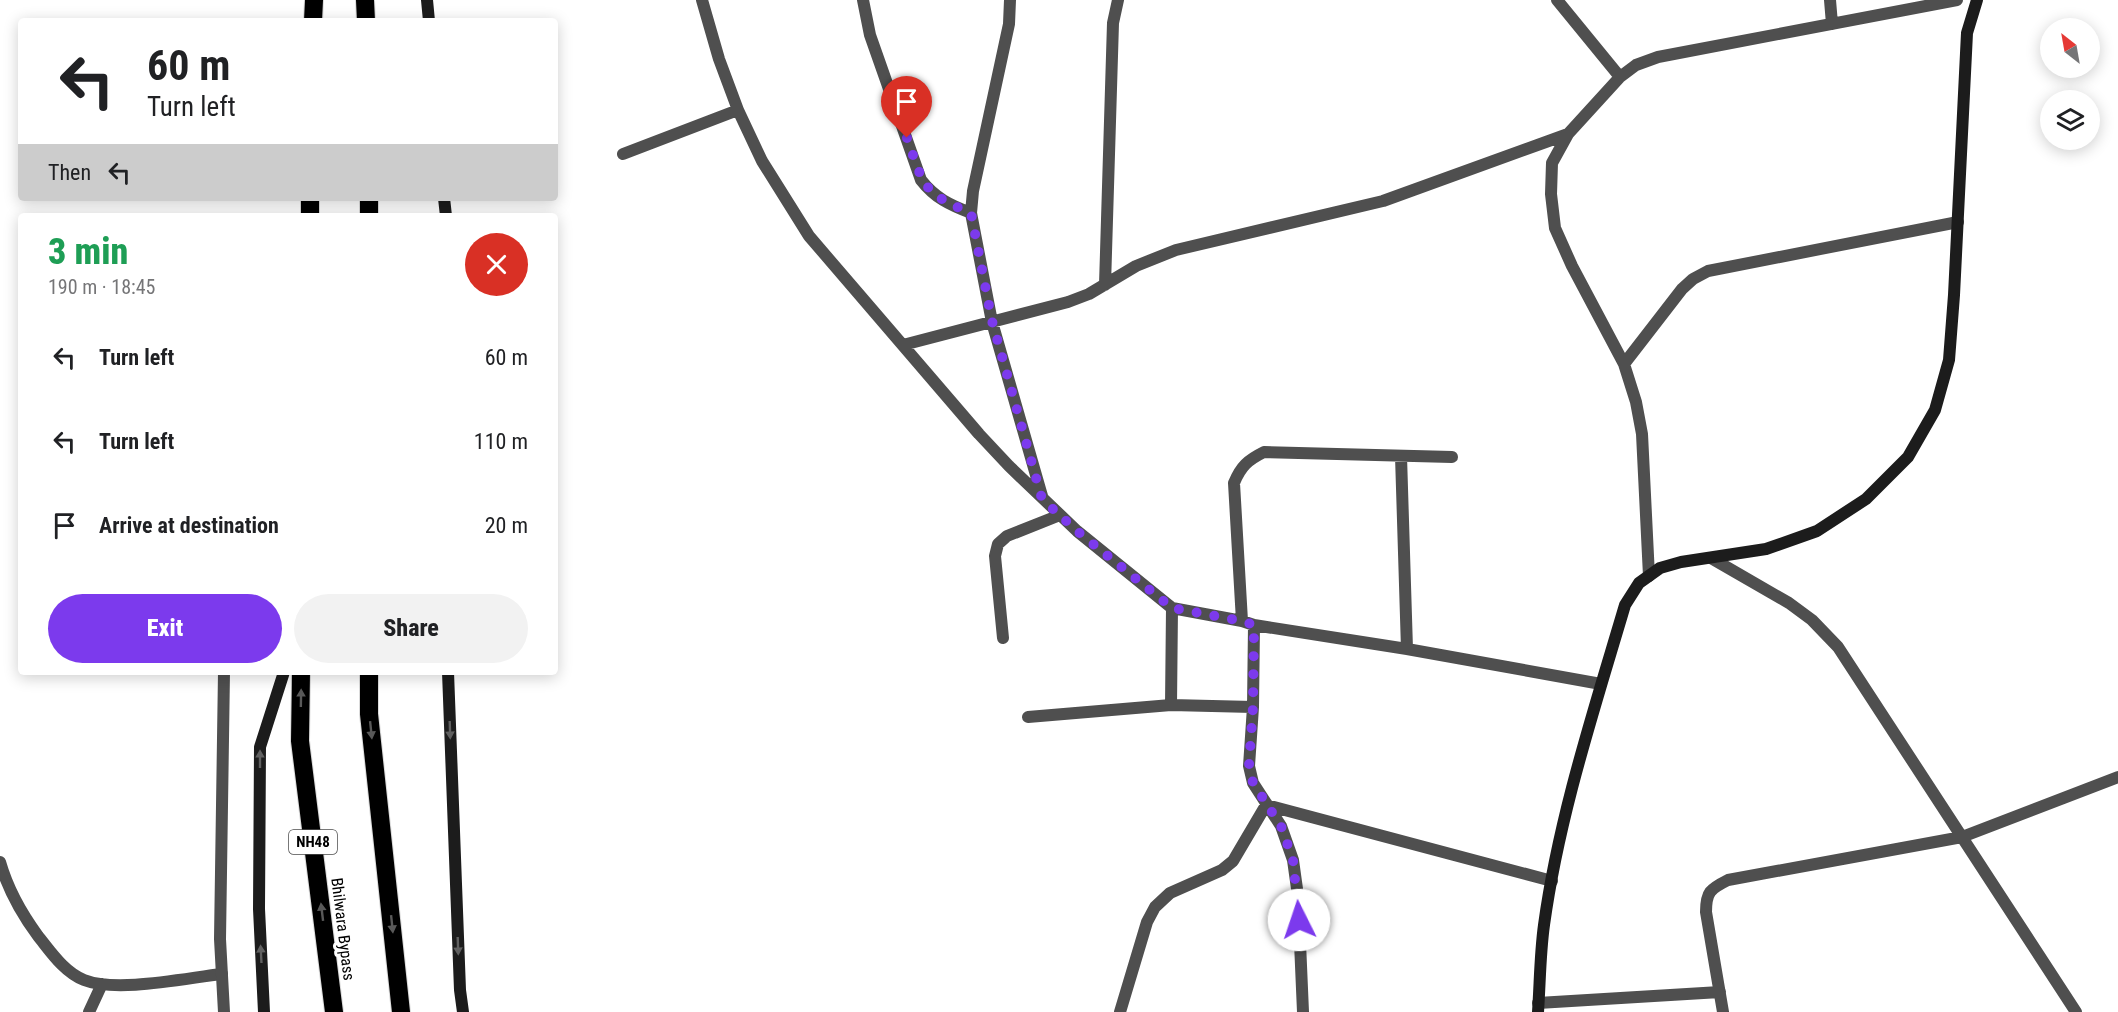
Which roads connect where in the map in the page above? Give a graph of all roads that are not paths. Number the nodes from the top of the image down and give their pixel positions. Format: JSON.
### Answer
{"nodes":[{"id":1,"x":314,"y":0,"type":"edge"},
{"id":2,"x":365,"y":0,"type":"edge"},
{"id":3,"x":428,"y":0,"type":"edge"},
{"id":4,"x":702,"y":0,"type":"edge"},
{"id":5,"x":863,"y":0,"type":"edge"},
{"id":6,"x":1010,"y":0,"type":"edge"},
{"id":7,"x":1118,"y":0,"type":"edge"},
{"id":8,"x":1557,"y":0,"type":"edge"},
{"id":9,"x":1830,"y":0,"type":"edge"},
{"id":10,"x":1957,"y":0,"type":"edge"},
{"id":11,"x":1977,"y":0,"type":"edge"},
{"id":12,"x":313,"y":18,"type":"edge"},
{"id":13,"x":366,"y":18,"type":"edge"},
{"id":14,"x":429,"y":18,"type":"edge"},
{"id":15,"x":1832,"y":24,"type":"junction"},
{"id":16,"x":1620,"y":77,"type":"junction"},
{"id":17,"x":738,"y":110,"type":"junction"},
{"id":18,"x":1568,"y":134,"type":"junction"},
{"id":19,"x":623,"y":154,"type":"dead end"},
{"id":20,"x":971,"y":213,"type":"junction"},
{"id":21,"x":1958,"y":222,"type":"junction"},
{"id":22,"x":1105,"y":285,"type":"junction"},
{"id":23,"x":992,"y":321,"type":"junction"},
{"id":24,"x":903,"y":345,"type":"junction"},
{"id":25,"x":1624,"y":364,"type":"junction"},
{"id":26,"x":1401,"y":456,"type":"junction"},
{"id":27,"x":1452,"y":457,"type":"dead end"},
{"id":28,"x":1042,"y":499,"type":"junction"},
{"id":29,"x":1060,"y":515,"type":"junction"},
{"id":30,"x":1711,"y":558,"type":"junction"},
{"id":31,"x":1649,"y":576,"type":"junction"},
{"id":32,"x":1172,"y":608,"type":"junction"},
{"id":33,"x":1248,"y":623,"type":"junction"},
{"id":34,"x":1003,"y":638,"type":"dead end"},
{"id":35,"x":1407,"y":650,"type":"junction"},
{"id":36,"x":224,"y":675,"type":"edge"},
{"id":37,"x":283,"y":675,"type":"edge"},
{"id":38,"x":302,"y":675,"type":"edge"},
{"id":39,"x":369,"y":675,"type":"edge"},
{"id":40,"x":448,"y":675,"type":"edge"},
{"id":41,"x":1601,"y":684,"type":"junction"},
{"id":42,"x":1172,"y":705,"type":"junction"},
{"id":43,"x":1253,"y":707,"type":"junction"},
{"id":44,"x":1028,"y":717,"type":"dead end"},
{"id":45,"x":2118,"y":777,"type":"edge"},
{"id":46,"x":1266,"y":805,"type":"junction"},
{"id":47,"x":1962,"y":837,"type":"junction"},
{"id":48,"x":0,"y":862,"type":"edge"},
{"id":49,"x":1552,"y":881,"type":"junction"},
{"id":50,"x":222,"y":974,"type":"junction"},
{"id":51,"x":102,"y":984,"type":"junction"},
{"id":52,"x":1719,"y":993,"type":"junction"},
{"id":53,"x":1538,"y":1008,"type":"edge"},
{"id":54,"x":89,"y":1012,"type":"edge"},
{"id":55,"x":224,"y":1012,"type":"edge"},
{"id":56,"x":264,"y":1012,"type":"edge"},
{"id":57,"x":334,"y":1012,"type":"edge"},
{"id":58,"x":401,"y":1012,"type":"edge"},
{"id":59,"x":464,"y":1012,"type":"edge"},
{"id":60,"x":1120,"y":1012,"type":"edge"},
{"id":61,"x":1303,"y":1012,"type":"edge"},
{"id":62,"x":1723,"y":1012,"type":"edge"},
{"id":63,"x":2076,"y":1012,"type":"edge"}],
"edges":[{"from":1,"to":12,"type":"highway"},
{"from":2,"to":13,"type":"highway"},
{"from":3,"to":14,"type":"street"},
{"from":4,"to":17,"type":"street"},
{"from":5,"to":20,"type":"street"},
{"from":6,"to":20,"type":"street"},
{"from":7,"to":22,"type":"street"},
{"from":8,"to":16,"type":"street"},
{"from":9,"to":15,"type":"street"},
{"from":10,"to":15,"type":"street"},
{"from":11,"to":21,"type":"street"},
{"from":15,"to":16,"type":"street"},
{"from":16,"to":18,"type":"street"},
{"from":17,"to":19,"type":"street"},
{"from":17,"to":24,"type":"street"},
{"from":18,"to":22,"type":"street"},
{"from":18,"to":25,"type":"street"},
{"from":20,"to":23,"type":"street"},
{"from":21,"to":25,"type":"street"},
{"from":21,"to":30,"type":"street"},
{"from":22,"to":23,"type":"street"},
{"from":23,"to":24,"type":"street"},
{"from":23,"to":28,"type":"street"},
{"from":24,"to":28,"type":"street"},
{"from":25,"to":31,"type":"street"},
{"from":26,"to":27,"type":"street"},
{"from":26,"to":33,"type":"street"},
{"from":26,"to":35,"type":"street"},
{"from":28,"to":29,"type":"street"},
{"from":29,"to":32,"type":"street"},
{"from":29,"to":34,"type":"street"},
{"from":30,"to":31,"type":"street"},
{"from":30,"to":47,"type":"street"},
{"from":31,"to":41,"type":"street"},
{"from":32,"to":33,"type":"street"},
{"from":32,"to":42,"type":"street"},
{"from":33,"to":35,"type":"street"},
{"from":33,"to":43,"type":"street"},
{"from":35,"to":41,"type":"street"},
{"from":36,"to":50,"type":"street"},
{"from":56,"to":37,"type":"street","one_way":true},
{"from":57,"to":38,"type":"highway","name":"Bhilwara Bypass","number":"NH48","one_way":true},
{"from":39,"to":58,"type":"highway","one_way":true},
{"from":40,"to":59,"type":"street","one_way":true},
{"from":41,"to":49,"type":"street"},
{"from":42,"to":43,"type":"street"},
{"from":42,"to":44,"type":"street"},
{"from":43,"to":46,"type":"street"},
{"from":45,"to":47,"type":"street"},
{"from":46,"to":49,"type":"street"},
{"from":46,"to":60,"type":"street"},
{"from":46,"to":61,"type":"street"},
{"from":47,"to":52,"type":"street"},
{"from":47,"to":63,"type":"street"},
{"from":48,"to":51,"type":"street"},
{"from":49,"to":53,"type":"street"},
{"from":50,"to":51,"type":"street"},
{"from":50,"to":55,"type":"street"},
{"from":51,"to":54,"type":"street"},
{"from":52,"to":53,"type":"street"},
{"from":52,"to":62,"type":"street"}]}
